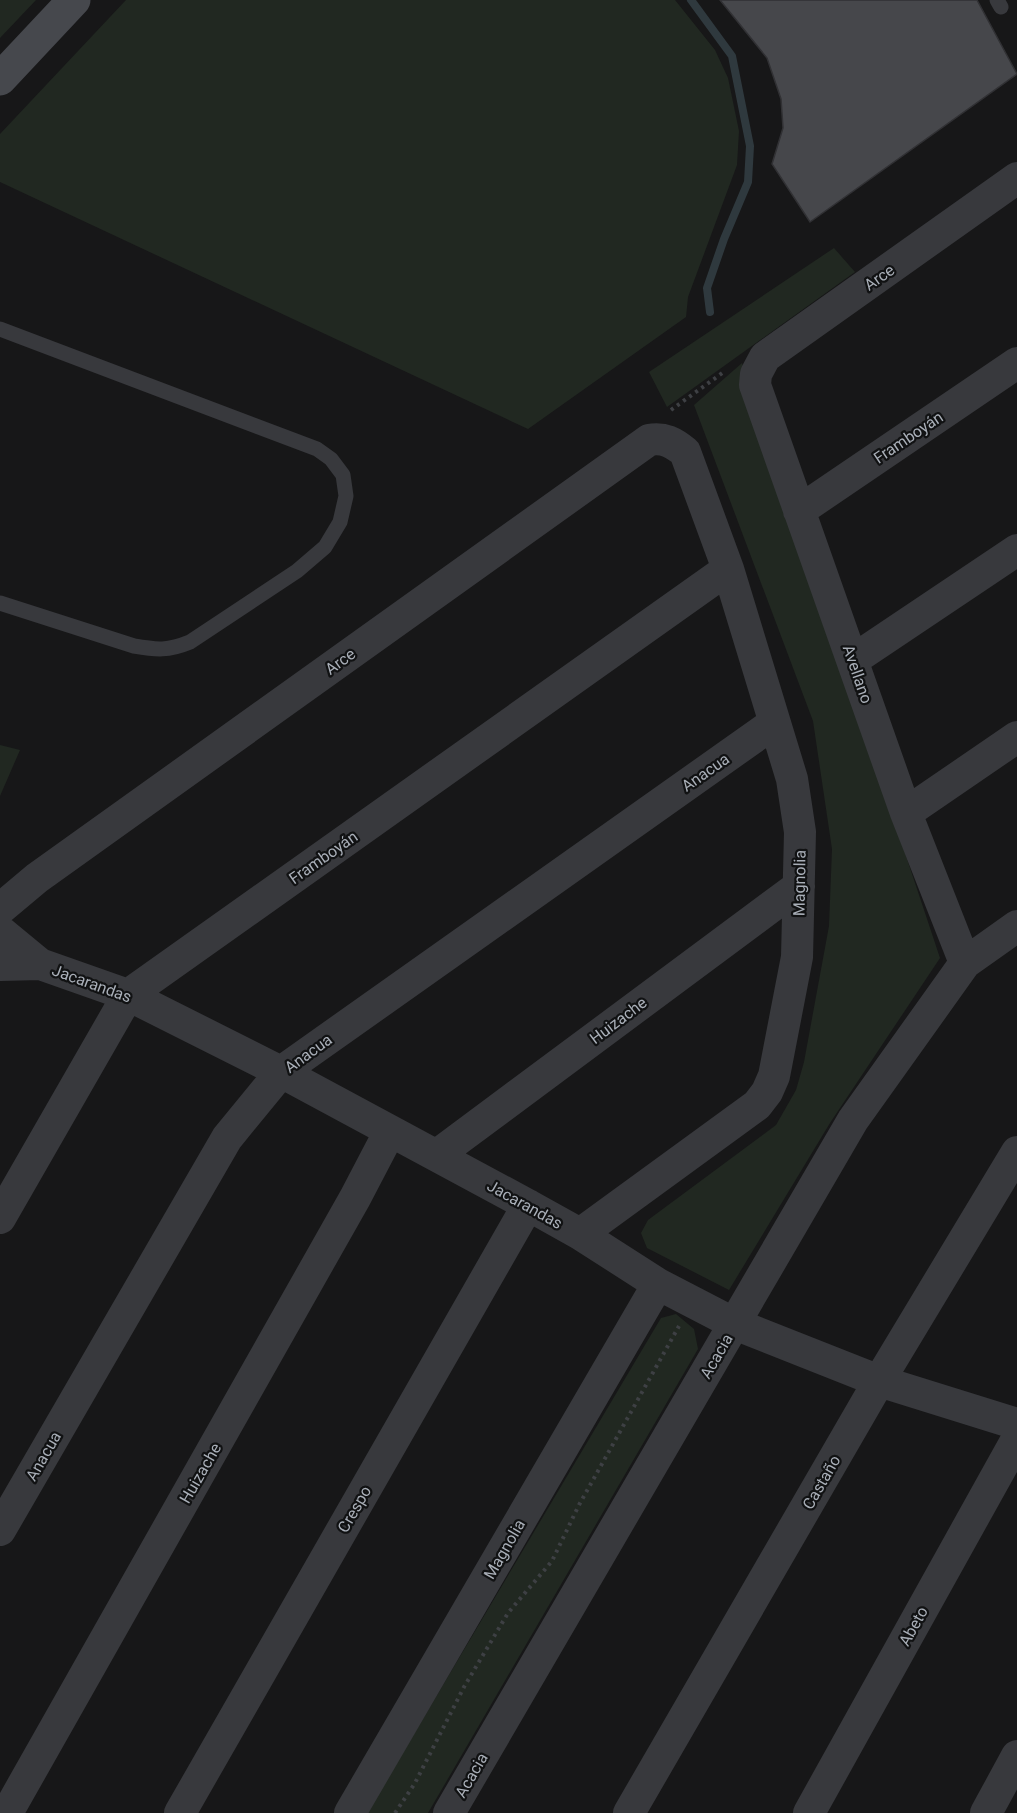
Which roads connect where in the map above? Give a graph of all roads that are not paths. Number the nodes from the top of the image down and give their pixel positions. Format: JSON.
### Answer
{"nodes":[{"id":1,"x":74,"y":0,"type":"edge"},
{"id":2,"x":0,"y":79,"type":"edge"},
{"id":3,"x":1017,"y":178,"type":"edge"},
{"id":4,"x":0,"y":329,"type":"edge"},
{"id":5,"x":1017,"y":363,"type":"edge"},
{"id":6,"x":760,"y":371,"type":"joint"},
{"id":7,"x":685,"y":452,"type":"joint"},
{"id":8,"x":799,"y":511,"type":"junction"},
{"id":9,"x":1017,"y":550,"type":"edge"},
{"id":10,"x":728,"y":569,"type":"junction"},
{"id":11,"x":0,"y":603,"type":"edge"},
{"id":12,"x":854,"y":660,"type":"junction"},
{"id":13,"x":774,"y":723,"type":"junction"},
{"id":14,"x":1017,"y":737,"type":"edge"},
{"id":15,"x":906,"y":813,"type":"junction"},
{"id":16,"x":799,"y":885,"type":"junction"},
{"id":17,"x":0,"y":909,"type":"edge"},
{"id":18,"x":1017,"y":926,"type":"edge"},
{"id":19,"x":0,"y":931,"type":"edge"},
{"id":20,"x":965,"y":963,"type":"junction"},
{"id":21,"x":40,"y":964,"type":"junction"},
{"id":22,"x":0,"y":965,"type":"edge"},
{"id":23,"x":128,"y":995,"type":"junction"},
{"id":24,"x":281,"y":1072,"type":"junction"},
{"id":25,"x":390,"y":1131,"type":"junction"},
{"id":26,"x":1017,"y":1152,"type":"edge"},
{"id":27,"x":437,"y":1155,"type":"junction"},
{"id":28,"x":528,"y":1205,"type":"junction"},
{"id":29,"x":0,"y":1218,"type":"edge"},
{"id":30,"x":580,"y":1234,"type":"junction"},
{"id":31,"x":658,"y":1284,"type":"junction"},
{"id":32,"x":735,"y":1324,"type":"junction"},
{"id":33,"x":879,"y":1381,"type":"junction"},
{"id":34,"x":1017,"y":1424,"type":"edge"},
{"id":35,"x":1017,"y":1439,"type":"edge"},
{"id":36,"x":0,"y":1530,"type":"edge"},
{"id":37,"x":1017,"y":1756,"type":"edge"},
{"id":38,"x":8,"y":1813,"type":"edge"},
{"id":39,"x":180,"y":1813,"type":"edge"},
{"id":40,"x":350,"y":1813,"type":"edge"},
{"id":41,"x":449,"y":1813,"type":"edge"},
{"id":42,"x":629,"y":1813,"type":"edge"},
{"id":43,"x":809,"y":1813,"type":"edge"},
{"id":44,"x":986,"y":1813,"type":"edge"}],
"edges":[{"from":1,"to":2,"type":"main road"},
{"from":3,"to":6,"type":"street","name":"Arce"},
{"from":4,"to":11,"type":"lane"},
{"from":5,"to":8,"type":"street","name":"Framboyán"},
{"from":6,"to":8,"type":"street","name":"Avellano"},
{"from":7,"to":10,"type":"street","name":"Magnolia"},
{"from":7,"to":17,"type":"street","name":"Arce"},
{"from":8,"to":12,"type":"street","name":"Avellano"},
{"from":9,"to":12,"type":"street"},
{"from":10,"to":13,"type":"street","name":"Magnolia"},
{"from":10,"to":23,"type":"street","name":"Framboyán"},
{"from":12,"to":15,"type":"street","name":"Avellano"},
{"from":13,"to":16,"type":"street","name":"Magnolia"},
{"from":13,"to":24,"type":"street","name":"Anacua"},
{"from":14,"to":15,"type":"street"},
{"from":15,"to":20,"type":"street","name":"Avellano"},
{"from":16,"to":27,"type":"street","name":"Huizache"},
{"from":16,"to":30,"type":"street","name":"Magnolia"},
{"from":18,"to":20,"type":"street","name":"Acacia"},
{"from":19,"to":21,"type":"street","name":"Jacarandas"},
{"from":20,"to":32,"type":"street","name":"Acacia"},
{"from":21,"to":22,"type":"street","name":"Jacarandas"},
{"from":21,"to":23,"type":"street","name":"Jacarandas"},
{"from":23,"to":24,"type":"street","name":"Jacarandas"},
{"from":23,"to":29,"type":"street","name":"Framboyán"},
{"from":24,"to":25,"type":"street","name":"Jacarandas"},
{"from":24,"to":36,"type":"street","name":"Anacua"},
{"from":25,"to":27,"type":"street","name":"Jacarandas"},
{"from":25,"to":38,"type":"street","name":"Huizache"},
{"from":26,"to":33,"type":"street","name":"Castaño"},
{"from":27,"to":28,"type":"street","name":"Jacarandas"},
{"from":28,"to":30,"type":"street","name":"Jacarandas"},
{"from":28,"to":39,"type":"street","name":"Crespo"},
{"from":30,"to":31,"type":"street","name":"Jacarandas"},
{"from":31,"to":32,"type":"street","name":"Jacarandas"},
{"from":31,"to":40,"type":"street","name":"Magnolia"},
{"from":32,"to":33,"type":"street","name":"Jacarandas"},
{"from":32,"to":41,"type":"street","name":"Acacia"},
{"from":33,"to":34,"type":"street","name":"Jacarandas"},
{"from":33,"to":42,"type":"street","name":"Castaño"},
{"from":35,"to":43,"type":"street","name":"Abeto"},
{"from":37,"to":44,"type":"street"}]}
